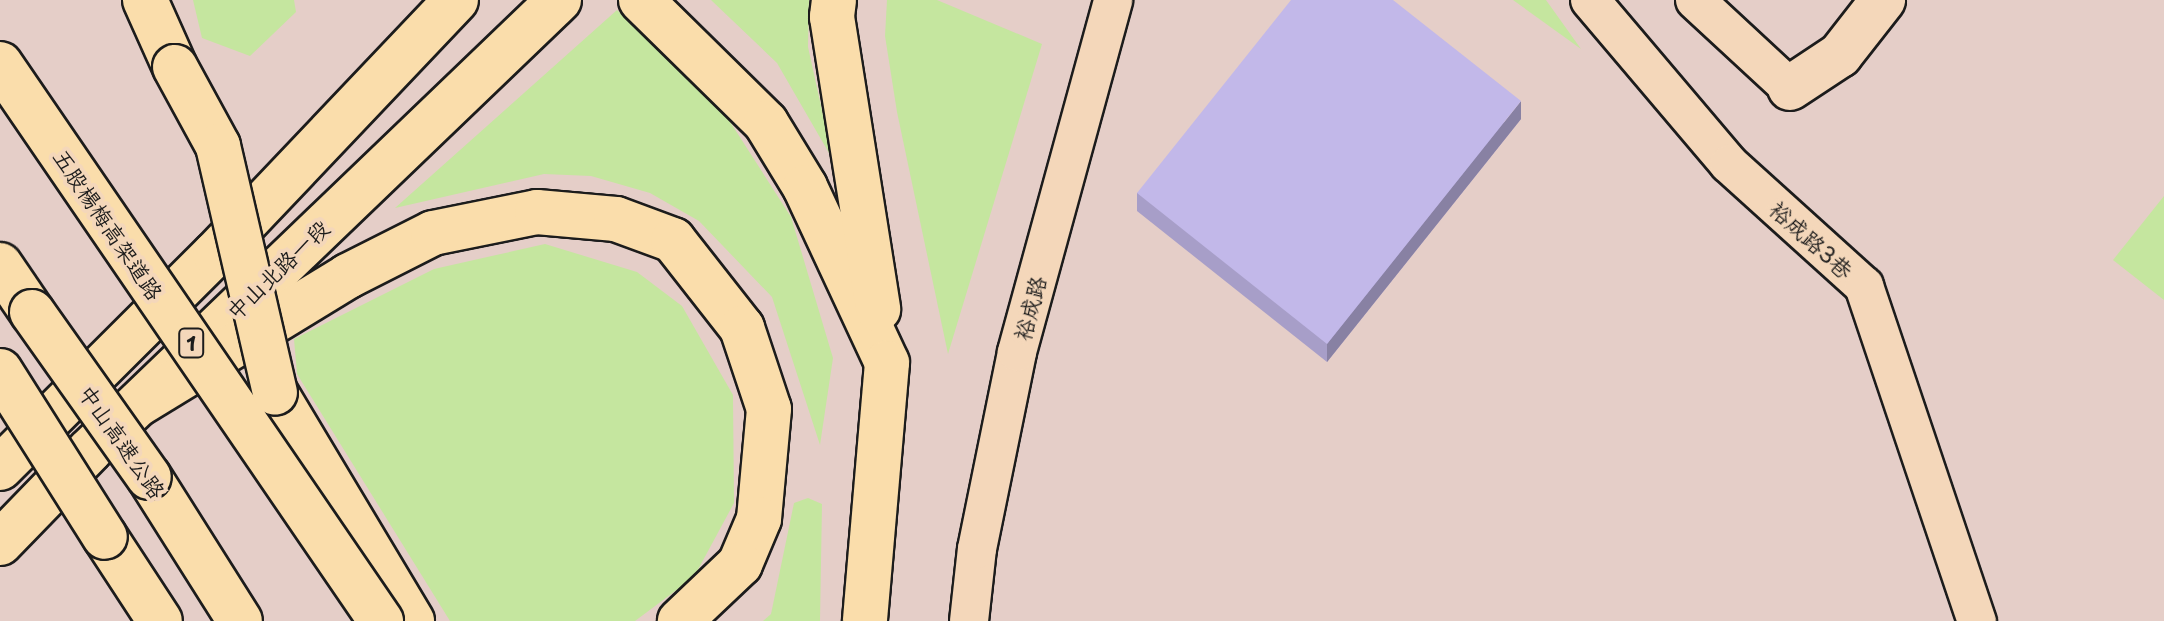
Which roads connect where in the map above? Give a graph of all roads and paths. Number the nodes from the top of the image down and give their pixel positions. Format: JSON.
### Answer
{"nodes":[{"id":1,"x":145,"y":0,"type":"edge"},
{"id":2,"x":456,"y":0,"type":"edge"},
{"id":3,"x":559,"y":0,"type":"edge"},
{"id":4,"x":641,"y":0,"type":"edge"},
{"id":5,"x":834,"y":0,"type":"edge"},
{"id":6,"x":1113,"y":0,"type":"edge"},
{"id":7,"x":1590,"y":0,"type":"edge"},
{"id":8,"x":1695,"y":0,"type":"edge"},
{"id":9,"x":1883,"y":0,"type":"edge"},
{"id":10,"x":0,"y":64,"type":"edge"},
{"id":11,"x":1790,"y":88,"type":"joint"},
{"id":12,"x":0,"y":265,"type":"edge"},
{"id":13,"x":887,"y":363,"type":"junction"},
{"id":14,"x":0,"y":371,"type":"edge"},
{"id":15,"x":140,"y":403,"type":"junction"},
{"id":16,"x":0,"y":468,"type":"edge"},
{"id":17,"x":0,"y":543,"type":"edge"},
{"id":18,"x":160,"y":621,"type":"edge"},
{"id":19,"x":240,"y":621,"type":"edge"},
{"id":20,"x":381,"y":621,"type":"edge"},
{"id":21,"x":412,"y":621,"type":"edge"},
{"id":22,"x":680,"y":621,"type":"edge"},
{"id":23,"x":865,"y":621,"type":"edge"},
{"id":24,"x":969,"y":621,"type":"edge"},
{"id":25,"x":1977,"y":621,"type":"edge"}],
"edges":[{"from":1,"to":21,"type":"main road","bridge":true},
{"from":2,"to":16,"type":"main road","number":"1"},
{"from":3,"to":15,"type":"main road","name":"中山北路一段","number":"1"},
{"from":4,"to":13,"type":"main road"},
{"from":5,"to":13,"type":"main road"},
{"from":6,"to":24,"type":"street","name":"裕成路"},
{"from":7,"to":25,"type":"street","name":"裕成路3巷"},
{"from":8,"to":11,"type":"street"},
{"from":9,"to":11,"type":"street"},
{"from":10,"to":20,"type":"main road","name":"五股楊梅高架道路","number":"1","bridge":true},
{"from":12,"to":19,"type":"main road","name":"中山高速公路","bridge":true},
{"from":13,"to":23,"type":"main road"},
{"from":14,"to":18,"type":"main road","bridge":true},
{"from":15,"to":17,"type":"main road","name":"中山北路一段","number":"1"},
{"from":15,"to":22,"type":"main road"}]}
